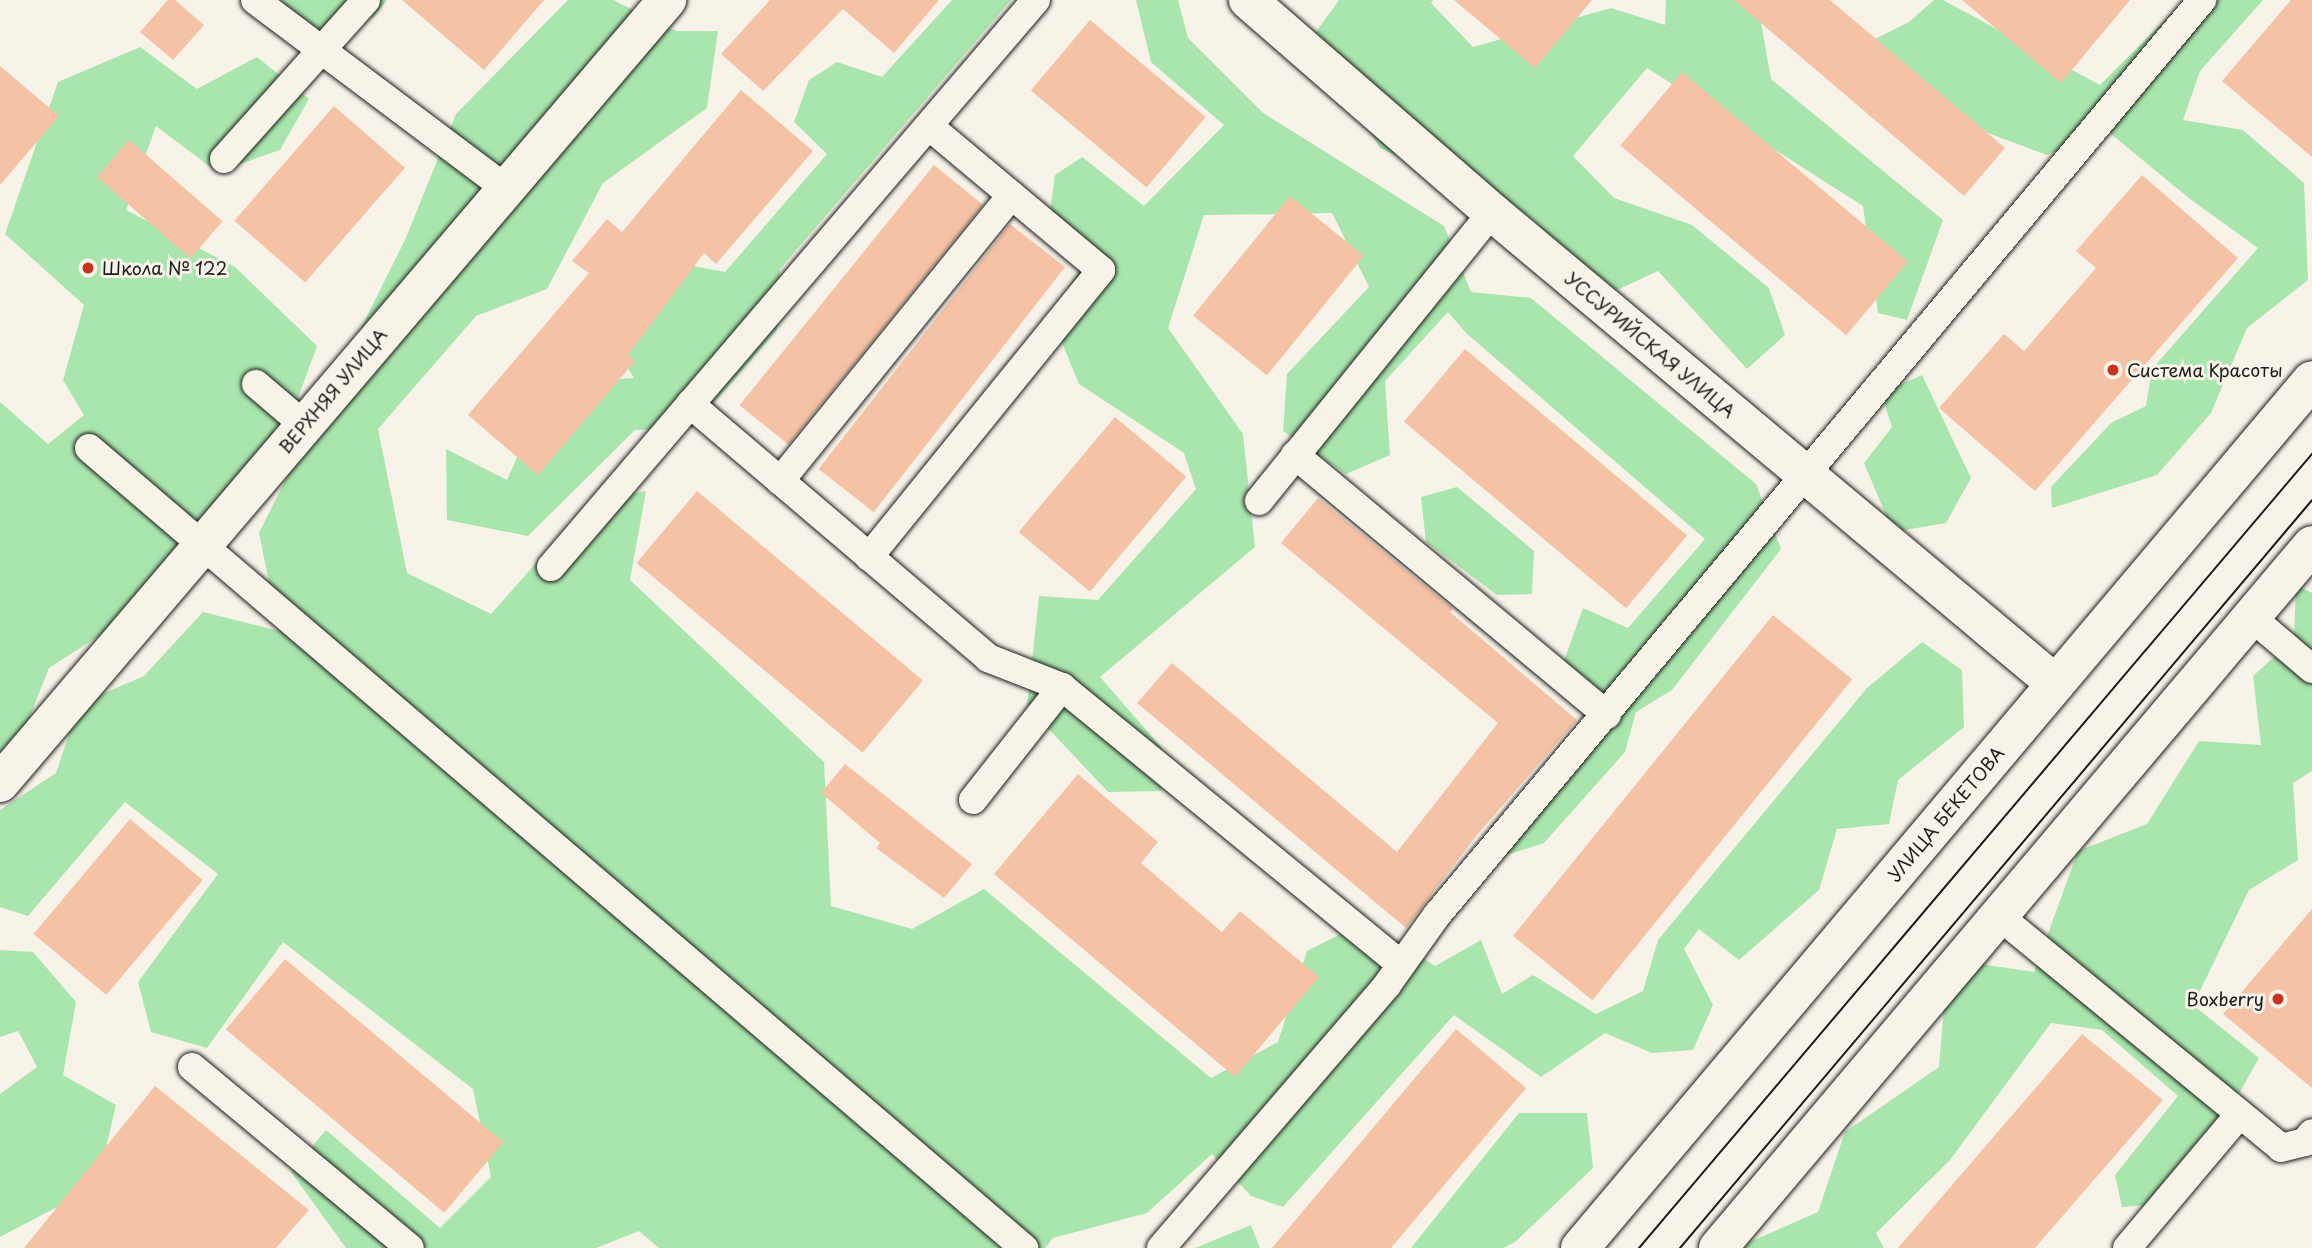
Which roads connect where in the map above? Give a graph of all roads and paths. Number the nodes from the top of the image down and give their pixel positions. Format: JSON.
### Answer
{"nodes":[{"id":1,"x":255,"y":0,"type":"edge"},
{"id":2,"x":366,"y":0,"type":"edge"},
{"id":3,"x":667,"y":0,"type":"edge"},
{"id":4,"x":1037,"y":0,"type":"edge"},
{"id":5,"x":1248,"y":0,"type":"edge"},
{"id":6,"x":2202,"y":0,"type":"edge"},
{"id":7,"x":322,"y":49,"type":"junction"},
{"id":8,"x":929,"y":125,"type":"junction"},
{"id":9,"x":224,"y":159,"type":"dead end"},
{"id":10,"x":505,"y":188,"type":"junction"},
{"id":11,"x":1012,"y":195,"type":"junction"},
{"id":12,"x":1492,"y":212,"type":"junction"},
{"id":13,"x":2312,"y":380,"type":"edge"},
{"id":14,"x":257,"y":384,"type":"dead end"},
{"id":15,"x":690,"y":404,"type":"junction"},
{"id":16,"x":303,"y":425,"type":"junction"},
{"id":17,"x":89,"y":448,"type":"dead end"},
{"id":18,"x":1295,"y":455,"type":"junction"},
{"id":19,"x":1805,"y":475,"type":"junction"},
{"id":20,"x":780,"y":481,"type":"junction"},
{"id":21,"x":1259,"y":501,"type":"dead end"},
{"id":22,"x":203,"y":543,"type":"junction"},
{"id":23,"x":2312,"y":545,"type":"edge"},
{"id":24,"x":869,"y":557,"type":"junction"},
{"id":25,"x":551,"y":567,"type":"dead end"},
{"id":26,"x":2251,"y":617,"type":"junction"},
{"id":27,"x":2312,"y":669,"type":"edge"},
{"id":28,"x":2056,"y":684,"type":"junction"},
{"id":29,"x":1062,"y":687,"type":"junction"},
{"id":30,"x":1606,"y":715,"type":"junction"},
{"id":31,"x":0,"y":783,"type":"edge"},
{"id":32,"x":973,"y":800,"type":"dead end"},
{"id":33,"x":1999,"y":916,"type":"junction"},
{"id":34,"x":1401,"y":964,"type":"junction"},
{"id":35,"x":192,"y":1067,"type":"dead end"},
{"id":36,"x":2239,"y":1114,"type":"junction"},
{"id":37,"x":2312,"y":1133,"type":"edge"},
{"id":38,"x":410,"y":1248,"type":"edge"},
{"id":39,"x":1024,"y":1248,"type":"edge"},
{"id":40,"x":1161,"y":1248,"type":"edge"},
{"id":41,"x":1580,"y":1248,"type":"edge"},
{"id":42,"x":1718,"y":1248,"type":"edge"},
{"id":43,"x":2127,"y":1248,"type":"edge"}],
"edges":[{"from":1,"to":7,"type":"lane"},
{"from":2,"to":7,"type":"lane"},
{"from":3,"to":10,"type":"street","name":"ВЕРХНЯЯ УЛИЦА"},
{"from":4,"to":8,"type":"lane"},
{"from":5,"to":12,"type":"street","name":"УССУРИЙСКАЯ УЛИЦА"},
{"from":6,"to":19,"type":"lane"},
{"from":7,"to":9,"type":"lane"},
{"from":7,"to":10,"type":"lane"},
{"from":8,"to":11,"type":"lane"},
{"from":8,"to":15,"type":"lane"},
{"from":10,"to":16,"type":"street","name":"ВЕРХНЯЯ УЛИЦА"},
{"from":11,"to":20,"type":"lane"},
{"from":11,"to":24,"type":"lane"},
{"from":12,"to":18,"type":"lane"},
{"from":12,"to":19,"type":"street","name":"УССУРИЙСКАЯ УЛИЦА"},
{"from":13,"to":28,"type":"street","name":"УЛИЦА БЕКЕТОВА"},
{"from":14,"to":16,"type":"lane"},
{"from":15,"to":20,"type":"lane"},
{"from":15,"to":25,"type":"lane"},
{"from":16,"to":22,"type":"street","name":"ВЕРХНЯЯ УЛИЦА"},
{"from":17,"to":22,"type":"lane"},
{"from":18,"to":21,"type":"lane"},
{"from":18,"to":30,"type":"lane"},
{"from":19,"to":28,"type":"street","name":"УССУРИЙСКАЯ УЛИЦА"},
{"from":19,"to":30,"type":"lane"},
{"from":20,"to":24,"type":"lane"},
{"from":22,"to":31,"type":"street","name":"ВЕРХНЯЯ УЛИЦА"},
{"from":22,"to":39,"type":"lane"},
{"from":23,"to":26,"type":"street"},
{"from":24,"to":29,"type":"lane"},
{"from":26,"to":27,"type":"lane"},
{"from":26,"to":33,"type":"street"},
{"from":28,"to":41,"type":"street","name":"УЛИЦА БЕКЕТОВА"},
{"from":29,"to":32,"type":"lane"},
{"from":29,"to":34,"type":"lane"},
{"from":30,"to":34,"type":"lane"},
{"from":33,"to":36,"type":"lane"},
{"from":33,"to":42,"type":"street"},
{"from":34,"to":40,"type":"lane"},
{"from":35,"to":38,"type":"lane"},
{"from":36,"to":37,"type":"lane"},
{"from":36,"to":43,"type":"lane"}]}
